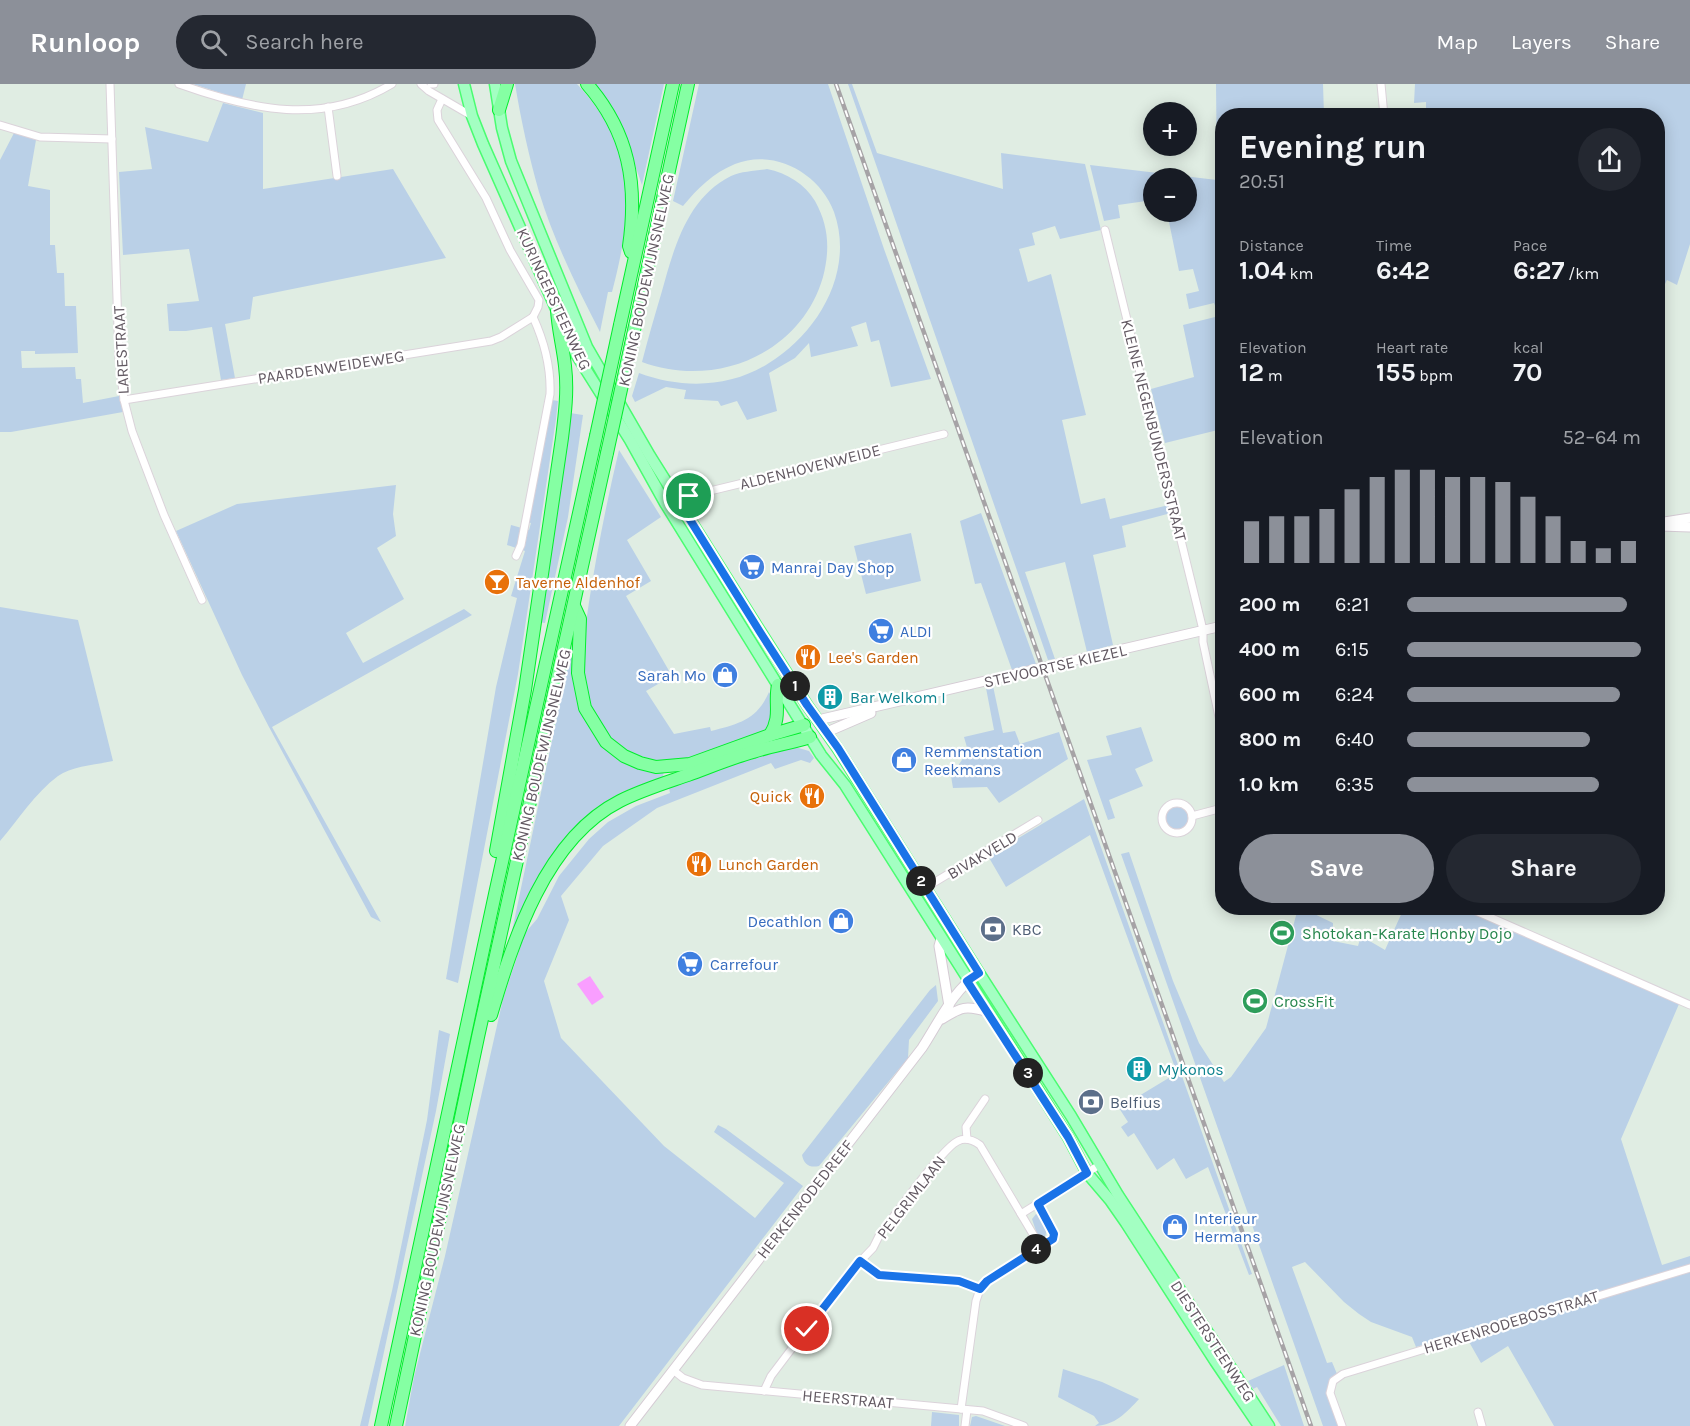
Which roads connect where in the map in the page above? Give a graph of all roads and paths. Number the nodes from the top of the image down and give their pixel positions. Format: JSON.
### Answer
{"nodes":[{"id":1,"x":111,"y":84,"type":"edge"},
{"id":2,"x":179,"y":84,"type":"edge"},
{"id":3,"x":392,"y":84,"type":"edge"},
{"id":4,"x":421,"y":84,"type":"edge"},
{"id":5,"x":464,"y":84,"type":"edge"},
{"id":6,"x":495,"y":84,"type":"edge"},
{"id":7,"x":507,"y":84,"type":"edge"},
{"id":8,"x":587,"y":84,"type":"edge"},
{"id":9,"x":673,"y":84,"type":"edge"},
{"id":10,"x":688,"y":84,"type":"edge"},
{"id":11,"x":1381,"y":84,"type":"edge"},
{"id":12,"x":442,"y":99,"type":"junction"},
{"id":13,"x":328,"y":107,"type":"junction"},
{"id":14,"x":1383,"y":108,"type":"edge"},
{"id":15,"x":499,"y":110,"type":"junction"},
{"id":16,"x":472,"y":116,"type":"junction"},
{"id":17,"x":0,"y":125,"type":"edge"},
{"id":18,"x":112,"y":139,"type":"junction"},
{"id":19,"x":337,"y":176,"type":"dead end"},
{"id":20,"x":1105,"y":230,"type":"dead end"},
{"id":21,"x":633,"y":262,"type":"junction"},
{"id":22,"x":556,"y":310,"type":"junction"},
{"id":23,"x":533,"y":317,"type":"junction"},
{"id":24,"x":124,"y":400,"type":"junction"},
{"id":25,"x":944,"y":435,"type":"dead end"},
{"id":26,"x":677,"y":499,"type":"junction"},
{"id":27,"x":1690,"y":518,"type":"edge"},
{"id":28,"x":1665,"y":523,"type":"edge"},
{"id":29,"x":1665,"y":525,"type":"edge"},
{"id":30,"x":1690,"y":527,"type":"edge"},
{"id":31,"x":516,"y":556,"type":"dead end"},
{"id":32,"x":202,"y":600,"type":"dead end"},
{"id":33,"x":574,"y":606,"type":"junction"},
{"id":34,"x":1215,"y":627,"type":"edge"},
{"id":35,"x":1203,"y":630,"type":"junction"},
{"id":36,"x":778,"y":685,"type":"junction"},
{"id":37,"x":1215,"y":699,"type":"edge"},
{"id":38,"x":887,"y":705,"type":"junction"},
{"id":39,"x":818,"y":720,"type":"junction"},
{"id":40,"x":807,"y":731,"type":"junction"},
{"id":41,"x":827,"y":732,"type":"junction"},
{"id":42,"x":770,"y":735,"type":"junction"},
{"id":43,"x":1215,"y":810,"type":"edge"},
{"id":44,"x":1192,"y":816,"type":"junction"},
{"id":45,"x":1038,"y":820,"type":"dead end"},
{"id":46,"x":498,"y":880,"type":"junction"},
{"id":47,"x":925,"y":888,"type":"junction"},
{"id":48,"x":1485,"y":915,"type":"edge"},
{"id":49,"x":940,"y":939,"type":"junction"},
{"id":50,"x":979,"y":973,"type":"junction"},
{"id":51,"x":967,"y":981,"type":"junction"},
{"id":52,"x":1690,"y":1005,"type":"edge"},
{"id":53,"x":949,"y":1006,"type":"junction"},
{"id":54,"x":988,"y":1012,"type":"junction"},
{"id":55,"x":940,"y":1021,"type":"junction"},
{"id":56,"x":478,"y":1037,"type":"junction"},
{"id":57,"x":986,"y":1099,"type":"dead end"},
{"id":58,"x":967,"y":1139,"type":"junction"},
{"id":59,"x":1101,"y":1164,"type":"junction"},
{"id":60,"x":1087,"y":1173,"type":"junction"},
{"id":61,"x":1038,"y":1204,"type":"junction"},
{"id":62,"x":1021,"y":1214,"type":"junction"},
{"id":63,"x":1040,"y":1246,"type":"junction"},
{"id":64,"x":1154,"y":1258,"type":"junction"},
{"id":65,"x":860,"y":1261,"type":"junction"},
{"id":66,"x":1690,"y":1268,"type":"edge"},
{"id":67,"x":980,"y":1289,"type":"junction"},
{"id":68,"x":673,"y":1370,"type":"junction"},
{"id":69,"x":764,"y":1391,"type":"junction"},
{"id":70,"x":964,"y":1410,"type":"junction"},
{"id":71,"x":1478,"y":1412,"type":"dead end"},
{"id":72,"x":381,"y":1426,"type":"edge"},
{"id":73,"x":396,"y":1426,"type":"edge"},
{"id":74,"x":630,"y":1426,"type":"edge"},
{"id":75,"x":965,"y":1426,"type":"edge"},
{"id":76,"x":1024,"y":1426,"type":"edge"},
{"id":77,"x":1259,"y":1426,"type":"edge"},
{"id":78,"x":1269,"y":1426,"type":"edge"},
{"id":79,"x":1342,"y":1426,"type":"edge"},
{"id":80,"x":1482,"y":1426,"type":"edge"}],
"edges":[{"from":1,"to":18,"type":"street","name":"LARESTRAAT"},
{"from":2,"to":13,"type":"street"},
{"from":3,"to":13,"type":"street"},
{"from":4,"to":12,"type":"street"},
{"from":5,"to":16,"type":"main road","name":"KURINGERSTEENWEG"},
{"from":6,"to":15,"type":"main road","name":"KURINGERSTEENWEG"},
{"from":7,"to":15,"type":"highway"},
{"from":8,"to":21,"type":"highway"},
{"from":9,"to":21,"type":"highway","name":"KONING BOUDEWIJNSNELWEG"},
{"from":10,"to":33,"type":"highway","name":"KONING BOUDEWIJNSNELWEG","bridge":true},
{"from":11,"to":14,"type":"street"},
{"from":12,"to":16,"type":"street"},
{"from":12,"to":23,"type":"street","name":"KURINGERSTEENWEG"},
{"from":13,"to":19,"type":"street"},
{"from":15,"to":26,"type":"main road","name":"KURINGERSTEENWEG"},
{"from":16,"to":22,"type":"main road","name":"KURINGERSTEENWEG"},
{"from":17,"to":18,"type":"street"},
{"from":18,"to":24,"type":"street","name":"LARESTRAAT"},
{"from":20,"to":35,"type":"street","name":"KLEINE NEGENBUNDERSSTRAAT"},
{"from":21,"to":46,"type":"highway","name":"KONING BOUDEWIJNSNELWEG","bridge":true},
{"from":22,"to":36,"type":"main road","name":"KURINGERSTEENWEG"},
{"from":22,"to":46,"type":"highway"},
{"from":23,"to":24,"type":"street","name":"PAARDENWEIDEWEG"},
{"from":23,"to":31,"type":"street","name":"KURINGERSTEENWEG"},
{"from":24,"to":32,"type":"street","name":"LARESTRAAT"},
{"from":25,"to":26,"type":"street","name":"ALDENHOVENWEIDE"},
{"from":26,"to":39,"type":"main road","name":"KURINGERSTEENWEG"},
{"from":27,"to":28,"type":"main road"},
{"from":29,"to":30,"type":"main road"},
{"from":33,"to":42,"type":"highway"},
{"from":33,"to":56,"type":"highway","name":"KONING BOUDEWIJNSNELWEG"},
{"from":34,"to":35,"type":"main road","name":"STEVOORTSE KIEZEL"},
{"from":35,"to":37,"type":"street"},
{"from":35,"to":38,"type":"main road","name":"STEVOORTSE KIEZEL"},
{"from":36,"to":40,"type":"main road","name":"KURINGERSTEENWEG"},
{"from":36,"to":42,"type":"highway"},
{"from":38,"to":39,"type":"main road","name":"STEVOORTSE KIEZEL"},
{"from":38,"to":41,"type":"main road","name":"STEVOORTSE KIEZEL"},
{"from":39,"to":40,"type":"main road","name":"STEVOORTSE KIEZEL"},
{"from":39,"to":41,"type":"main road","name":"KURINGERSTEENWEG"},
{"from":40,"to":41,"type":"main road","name":"STEVOORTSE KIEZEL"},
{"from":40,"to":42,"type":"highway"},
{"from":40,"to":49,"type":"main road","name":"KURINGERSTEENWEG"},
{"from":40,"to":56,"type":"highway"},
{"from":41,"to":47,"type":"main road","name":"KURINGERSTEENWEG"},
{"from":43,"to":44,"type":"street"},
{"from":44,"to":44,"type":"street"},
{"from":45,"to":47,"type":"street","name":"BIVAKVELD"},
{"from":46,"to":72,"type":"highway","name":"KONING BOUDEWIJNSNELWEG"},
{"from":47,"to":50,"type":"main road","name":"KURINGERSTEENWEG"},
{"from":48,"to":52,"type":"street"},
{"from":49,"to":51,"type":"main road","name":"KURINGERSTEENWEG"},
{"from":49,"to":53,"type":"main road"},
{"from":50,"to":51,"type":"main road","name":"HERKENRODEDREEF"},
{"from":50,"to":59,"type":"main road","name":"KURINGERSTEENWEG"},
{"from":51,"to":53,"type":"main road","name":"HERKENRODEDREEF"},
{"from":51,"to":54,"type":"main road","name":"KURINGERSTEENWEG"},
{"from":53,"to":55,"type":"main road","name":"HERKENRODEDREEF"},
{"from":54,"to":55,"type":"main road"},
{"from":54,"to":60,"type":"main road","name":"KURINGERSTEENWEG"},
{"from":55,"to":68,"type":"main road","name":"HERKENRODEDREEF"},
{"from":56,"to":73,"type":"highway","name":"KONING BOUDEWIJNSNELWEG"},
{"from":57,"to":58,"type":"street"},
{"from":58,"to":62,"type":"street"},
{"from":58,"to":65,"type":"street","name":"PELGRIMLAAN"},
{"from":59,"to":60,"type":"street"},
{"from":59,"to":64,"type":"main road","name":"KURINGERSTEENWEG"},
{"from":60,"to":61,"type":"street"},
{"from":60,"to":64,"type":"main road","name":"KURINGERSTEENWEG"},
{"from":61,"to":62,"type":"street"},
{"from":61,"to":63,"type":"street"},
{"from":62,"to":63,"type":"street"},
{"from":63,"to":67,"type":"street"},
{"from":64,"to":77,"type":"main road","name":"DIESTERSTEENWEG"},
{"from":64,"to":78,"type":"main road","name":"DIESTERSTEENWEG"},
{"from":65,"to":67,"type":"street"},
{"from":65,"to":69,"type":"street","name":"PELGRIMLAAN"},
{"from":66,"to":79,"type":"street","name":"HERKENRODEBOSSTRAAT"},
{"from":67,"to":70,"type":"street"},
{"from":68,"to":69,"type":"street","name":"HEERSTRAAT"},
{"from":68,"to":74,"type":"main road","name":"HERKENRODEDREEF"},
{"from":69,"to":70,"type":"street","name":"HEERSTRAAT"},
{"from":70,"to":75,"type":"street"},
{"from":70,"to":76,"type":"street","name":"HEERSTRAAT"},
{"from":71,"to":80,"type":"street"}]}
